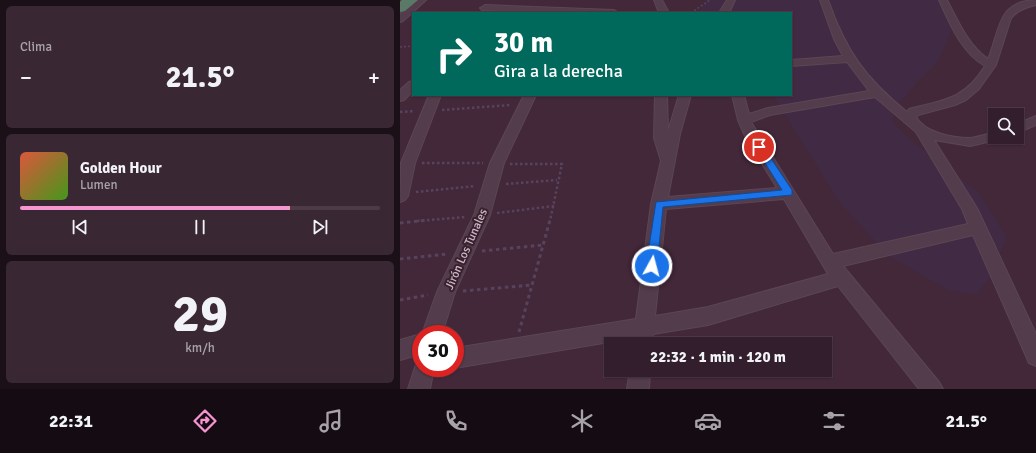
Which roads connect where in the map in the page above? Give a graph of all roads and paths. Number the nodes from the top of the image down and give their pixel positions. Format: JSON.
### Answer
{"nodes":[{"id":1,"x":411,"y":0,"type":"edge"},
{"id":2,"x":422,"y":0,"type":"edge"},
{"id":3,"x":492,"y":0,"type":"edge"},
{"id":4,"x":562,"y":0,"type":"edge"},
{"id":5,"x":658,"y":0,"type":"edge"},
{"id":6,"x":710,"y":0,"type":"edge"},
{"id":7,"x":731,"y":0,"type":"edge"},
{"id":8,"x":824,"y":0,"type":"edge"},
{"id":9,"x":944,"y":0,"type":"edge"},
{"id":10,"x":1036,"y":2,"type":"edge"},
{"id":11,"x":480,"y":7,"type":"edge"},
{"id":12,"x":400,"y":8,"type":"edge"},
{"id":13,"x":554,"y":10,"type":"junction"},
{"id":14,"x":594,"y":12,"type":"edge"},
{"id":15,"x":664,"y":12,"type":"edge"},
{"id":16,"x":692,"y":12,"type":"edge"},
{"id":17,"x":725,"y":12,"type":"edge"},
{"id":18,"x":400,"y":19,"type":"edge"},
{"id":19,"x":400,"y":46,"type":"edge"},
{"id":20,"x":412,"y":46,"type":"edge"},
{"id":21,"x":848,"y":59,"type":"junction"},
{"id":22,"x":792,"y":63,"type":"edge"},
{"id":23,"x":991,"y":65,"type":"junction"},
{"id":24,"x":412,"y":85,"type":"edge"},
{"id":25,"x":876,"y":93,"type":"junction"},
{"id":26,"x":434,"y":96,"type":"edge"},
{"id":27,"x":661,"y":96,"type":"edge"},
{"id":28,"x":685,"y":96,"type":"edge"},
{"id":29,"x":738,"y":96,"type":"edge"},
{"id":30,"x":400,"y":97,"type":"edge"},
{"id":31,"x":528,"y":100,"type":"edge"},
{"id":32,"x":427,"y":111,"type":"junction"},
{"id":33,"x":400,"y":112,"type":"edge"},
{"id":34,"x":744,"y":120,"type":"junction"},
{"id":35,"x":1036,"y":120,"type":"edge"},
{"id":36,"x":1024,"y":126,"type":"edge"},
{"id":37,"x":917,"y":127,"type":"junction"},
{"id":38,"x":988,"y":138,"type":"edge"},
{"id":39,"x":562,"y":164,"type":"dead end"},
{"id":40,"x":667,"y":166,"type":"junction"},
{"id":41,"x":788,"y":193,"type":"junction"},
{"id":42,"x":400,"y":196,"type":"edge"},
{"id":43,"x":659,"y":204,"type":"junction"},
{"id":44,"x":978,"y":228,"type":"junction"},
{"id":45,"x":829,"y":262,"type":"junction"},
{"id":46,"x":840,"y":278,"type":"junction"},
{"id":47,"x":532,"y":285,"type":"junction"},
{"id":48,"x":446,"y":292,"type":"junction"},
{"id":49,"x":400,"y":300,"type":"edge"},
{"id":50,"x":435,"y":325,"type":"edge"},
{"id":51,"x":511,"y":333,"type":"dead end"},
{"id":52,"x":643,"y":336,"type":"edge"},
{"id":53,"x":412,"y":347,"type":"edge"},
{"id":54,"x":400,"y":350,"type":"edge"},
{"id":55,"x":1036,"y":356,"type":"edge"},
{"id":56,"x":464,"y":357,"type":"edge"},
{"id":57,"x":422,"y":377,"type":"edge"},
{"id":58,"x":639,"y":377,"type":"edge"},
{"id":59,"x":420,"y":389,"type":"edge"},
{"id":60,"x":638,"y":389,"type":"edge"},
{"id":61,"x":932,"y":389,"type":"edge"}],
"edges":[{"from":1,"to":12,"type":"highway"},
{"from":2,"to":18,"type":"street"},
{"from":3,"to":11,"type":"street"},
{"from":4,"to":13,"type":"street"},
{"from":5,"to":15,"type":"street"},
{"from":6,"to":16,"type":"path"},
{"from":7,"to":17,"type":"street"},
{"from":8,"to":21,"type":"street"},
{"from":9,"to":23,"type":"street"},
{"from":10,"to":23,"type":"street"},
{"from":11,"to":13,"type":"street"},
{"from":13,"to":14,"type":"street"},
{"from":19,"to":20,"type":"path"},
{"from":21,"to":22,"type":"street"},
{"from":21,"to":25,"type":"street"},
{"from":23,"to":37,"type":"street"},
{"from":24,"to":30,"type":"street"},
{"from":25,"to":34,"type":"street"},
{"from":25,"to":37,"type":"street"},
{"from":26,"to":32,"type":"street"},
{"from":27,"to":40,"type":"street"},
{"from":28,"to":40,"type":"street"},
{"from":29,"to":34,"type":"street"},
{"from":31,"to":32,"type":"path"},
{"from":31,"to":48,"type":"street","name":"Jirón Los Tunales"},
{"from":32,"to":33,"type":"path"},
{"from":32,"to":42,"type":"street"},
{"from":34,"to":41,"type":"street"},
{"from":35,"to":36,"type":"street"},
{"from":37,"to":38,"type":"street"},
{"from":37,"to":44,"type":"street"},
{"from":39,"to":47,"type":"path"},
{"from":40,"to":43,"type":"street"},
{"from":41,"to":43,"type":"street"},
{"from":41,"to":45,"type":"street"},
{"from":43,"to":52,"type":"street"},
{"from":44,"to":45,"type":"street"},
{"from":44,"to":55,"type":"street"},
{"from":45,"to":46,"type":"street"},
{"from":46,"to":52,"type":"street"},
{"from":46,"to":61,"type":"street"},
{"from":47,"to":48,"type":"path"},
{"from":47,"to":51,"type":"path"},
{"from":48,"to":49,"type":"path"},
{"from":48,"to":50,"type":"street","name":"Jirón Los Tunales"},
{"from":52,"to":56,"type":"street"},
{"from":53,"to":54,"type":"street"},
{"from":57,"to":59,"type":"street"},
{"from":58,"to":60,"type":"street"}]}
